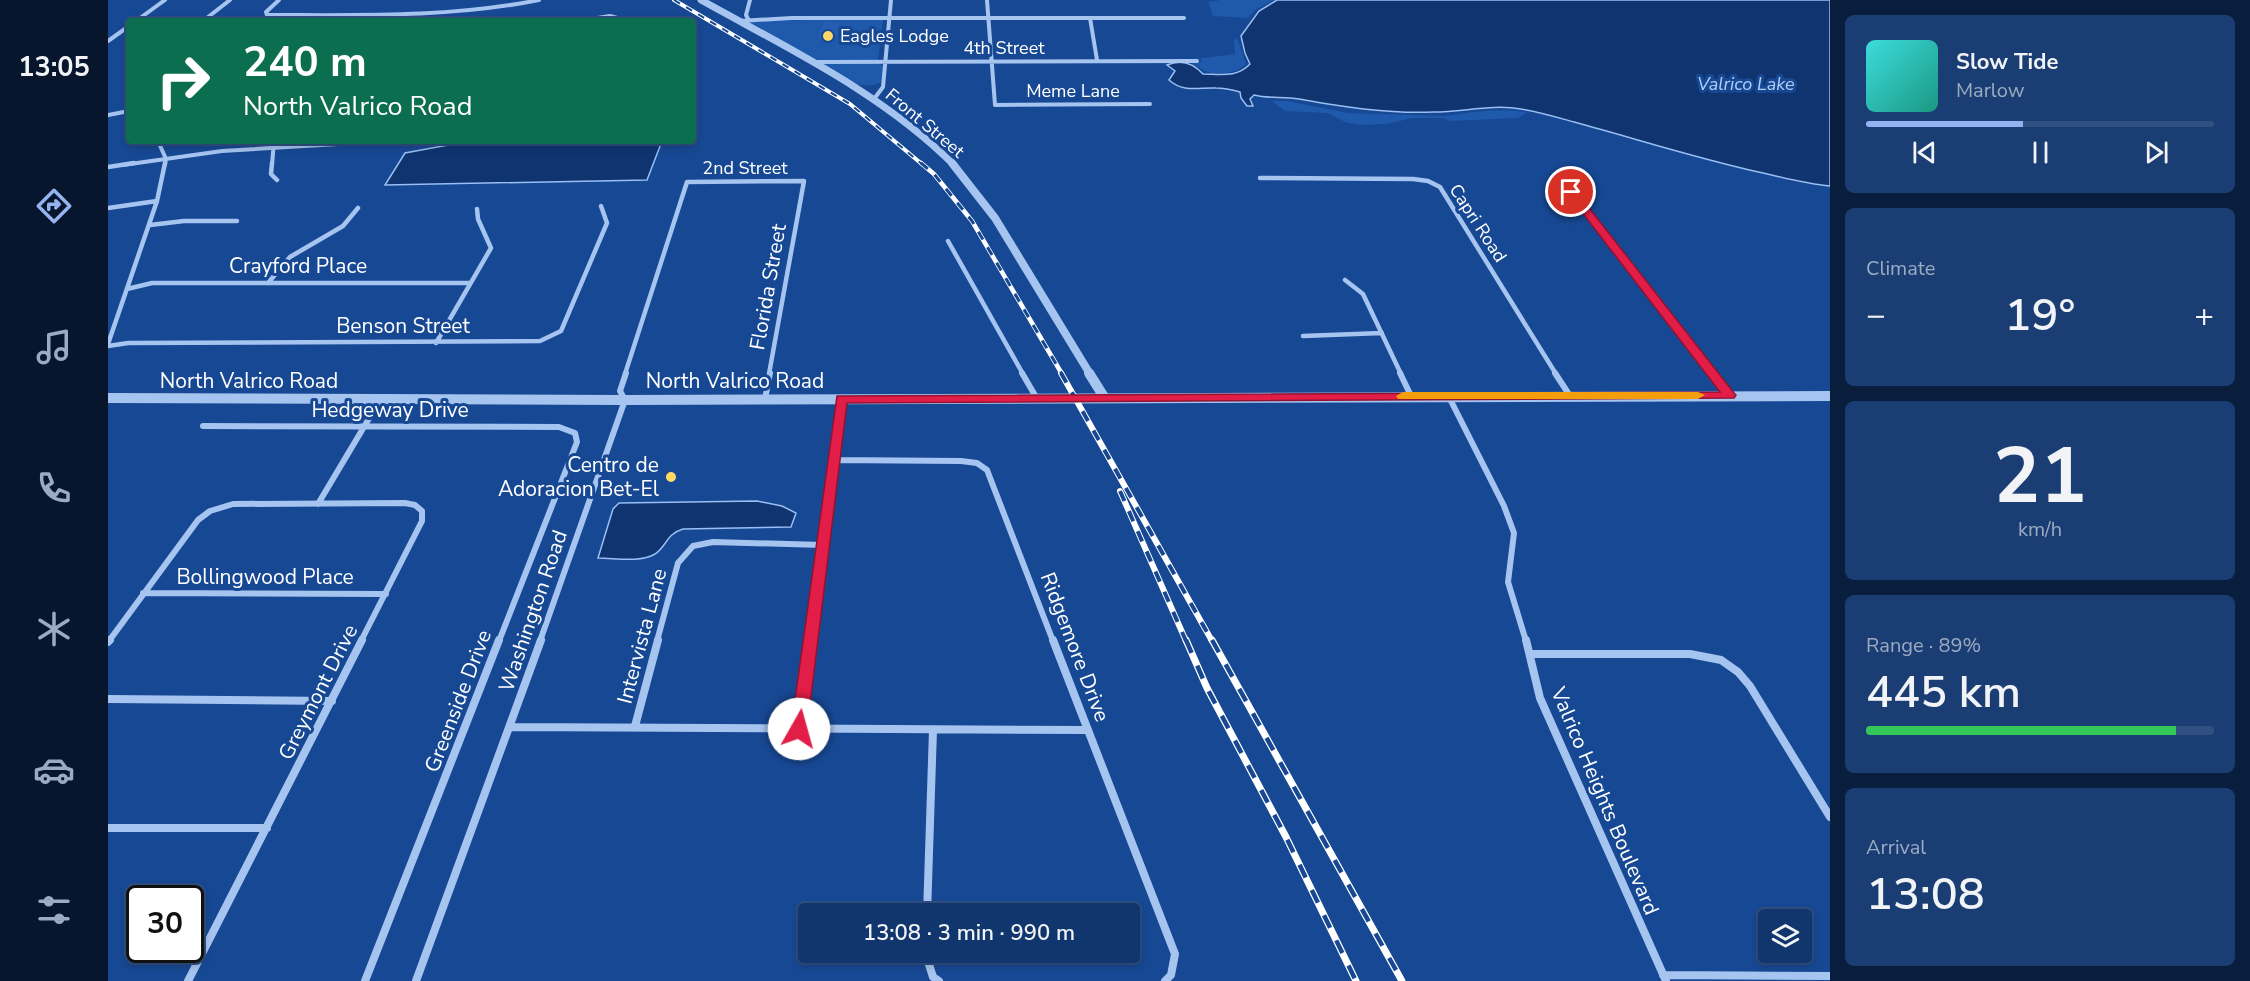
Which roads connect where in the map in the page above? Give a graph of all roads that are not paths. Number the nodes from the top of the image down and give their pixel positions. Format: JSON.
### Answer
{"nodes":[{"id":1,"x":165,"y":0,"type":"edge"},
{"id":2,"x":230,"y":0,"type":"edge"},
{"id":3,"x":279,"y":0,"type":"edge"},
{"id":4,"x":486,"y":0,"type":"edge"},
{"id":5,"x":539,"y":0,"type":"edge"},
{"id":6,"x":701,"y":0,"type":"edge"},
{"id":7,"x":750,"y":0,"type":"edge"},
{"id":8,"x":891,"y":0,"type":"edge"},
{"id":9,"x":987,"y":0,"type":"edge"},
{"id":10,"x":485,"y":8,"type":"junction"},
{"id":11,"x":140,"y":18,"type":"edge"},
{"id":12,"x":207,"y":18,"type":"edge"},
{"id":13,"x":596,"y":18,"type":"edge"},
{"id":14,"x":624,"y":18,"type":"edge"},
{"id":15,"x":889,"y":18,"type":"junction"},
{"id":16,"x":987,"y":18,"type":"junction"},
{"id":17,"x":1090,"y":18,"type":"junction"},
{"id":18,"x":1184,"y":18,"type":"dead end"},
{"id":19,"x":748,"y":19,"type":"junction"},
{"id":20,"x":738,"y":21,"type":"junction"},
{"id":21,"x":126,"y":28,"type":"edge"},
{"id":22,"x":108,"y":41,"type":"edge"},
{"id":23,"x":1097,"y":60,"type":"junction"},
{"id":24,"x":1197,"y":61,"type":"dead end"},
{"id":25,"x":810,"y":62,"type":"junction"},
{"id":26,"x":885,"y":62,"type":"junction"},
{"id":27,"x":992,"y":62,"type":"junction"},
{"id":28,"x":874,"y":99,"type":"junction"},
{"id":29,"x":1150,"y":104,"type":"dead end"},
{"id":30,"x":126,"y":112,"type":"edge"},
{"id":31,"x":108,"y":115,"type":"edge"},
{"id":32,"x":159,"y":144,"type":"edge"},
{"id":33,"x":273,"y":144,"type":"edge"},
{"id":34,"x":345,"y":144,"type":"edge"},
{"id":35,"x":272,"y":149,"type":"junction"},
{"id":36,"x":166,"y":159,"type":"junction"},
{"id":37,"x":108,"y":167,"type":"edge"},
{"id":38,"x":1260,"y":178,"type":"dead end"},
{"id":39,"x":277,"y":180,"type":"dead end"},
{"id":40,"x":804,"y":181,"type":"joint"},
{"id":41,"x":687,"y":182,"type":"joint"},
{"id":42,"x":1571,"y":192,"type":"dead end"},
{"id":43,"x":157,"y":201,"type":"junction"},
{"id":44,"x":601,"y":206,"type":"dead end"},
{"id":45,"x":108,"y":208,"type":"edge"},
{"id":46,"x":358,"y":208,"type":"dead end"},
{"id":47,"x":477,"y":209,"type":"dead end"},
{"id":48,"x":237,"y":221,"type":"dead end"},
{"id":49,"x":150,"y":225,"type":"junction"},
{"id":50,"x":948,"y":241,"type":"dead end"},
{"id":51,"x":1345,"y":280,"type":"dead end"},
{"id":52,"x":268,"y":283,"type":"junction"},
{"id":53,"x":470,"y":283,"type":"junction"},
{"id":54,"x":128,"y":289,"type":"junction"},
{"id":55,"x":1382,"y":333,"type":"junction"},
{"id":56,"x":1303,"y":336,"type":"dead end"},
{"id":57,"x":436,"y":343,"type":"junction"},
{"id":58,"x":108,"y":345,"type":"edge"},
{"id":59,"x":1730,"y":395,"type":"junction"},
{"id":60,"x":1411,"y":396,"type":"junction"},
{"id":61,"x":1448,"y":396,"type":"junction"},
{"id":62,"x":1570,"y":396,"type":"junction"},
{"id":63,"x":1830,"y":396,"type":"edge"},
{"id":64,"x":1036,"y":397,"type":"junction"},
{"id":65,"x":1104,"y":397,"type":"junction"},
{"id":66,"x":108,"y":398,"type":"edge"},
{"id":67,"x":765,"y":399,"type":"junction"},
{"id":68,"x":842,"y":399,"type":"junction"},
{"id":69,"x":380,"y":400,"type":"junction"},
{"id":70,"x":625,"y":400,"type":"junction"},
{"id":71,"x":203,"y":426,"type":"dead end"},
{"id":72,"x":366,"y":426,"type":"junction"},
{"id":73,"x":575,"y":433,"type":"joint"},
{"id":74,"x":835,"y":460,"type":"junction"},
{"id":75,"x":318,"y":504,"type":"junction"},
{"id":76,"x":823,"y":545,"type":"junction"},
{"id":77,"x":143,"y":593,"type":"junction"},
{"id":78,"x":386,"y":594,"type":"junction"},
{"id":79,"x":108,"y":642,"type":"edge"},
{"id":80,"x":1530,"y":654,"type":"junction"},
{"id":81,"x":108,"y":699,"type":"edge"},
{"id":82,"x":332,"y":701,"type":"junction"},
{"id":83,"x":635,"y":726,"type":"junction"},
{"id":84,"x":510,"y":727,"type":"junction"},
{"id":85,"x":799,"y":729,"type":"junction"},
{"id":86,"x":933,"y":730,"type":"junction"},
{"id":87,"x":1088,"y":730,"type":"junction"},
{"id":88,"x":1830,"y":817,"type":"edge"},
{"id":89,"x":108,"y":828,"type":"edge"},
{"id":90,"x":267,"y":828,"type":"junction"},
{"id":91,"x":927,"y":903,"type":"edge"},
{"id":92,"x":929,"y":963,"type":"edge"},
{"id":93,"x":1830,"y":976,"type":"edge"},
{"id":94,"x":1665,"y":978,"type":"edge"},
{"id":95,"x":188,"y":981,"type":"edge"},
{"id":96,"x":365,"y":981,"type":"edge"},
{"id":97,"x":416,"y":981,"type":"edge"},
{"id":98,"x":939,"y":981,"type":"edge"},
{"id":99,"x":1165,"y":981,"type":"edge"}],
"edges":[{"from":1,"to":11,"type":"street"},
{"from":2,"to":12,"type":"street"},
{"from":3,"to":10,"type":"street"},
{"from":4,"to":10,"type":"street"},
{"from":5,"to":10,"type":"street"},
{"from":6,"to":20,"type":"street","name":"Front Street"},
{"from":7,"to":19,"type":"street"},
{"from":8,"to":15,"type":"street"},
{"from":9,"to":16,"type":"street"},
{"from":13,"to":14,"type":"street"},
{"from":15,"to":16,"type":"street"},
{"from":15,"to":19,"type":"street"},
{"from":15,"to":26,"type":"street"},
{"from":16,"to":17,"type":"street"},
{"from":16,"to":27,"type":"street"},
{"from":17,"to":18,"type":"street"},
{"from":17,"to":23,"type":"street"},
{"from":19,"to":20,"type":"street"},
{"from":20,"to":25,"type":"street","name":"Front Street"},
{"from":21,"to":22,"type":"street"},
{"from":23,"to":24,"type":"street","name":"4th Street"},
{"from":23,"to":27,"type":"street","name":"4th Street"},
{"from":25,"to":26,"type":"street","name":"4th Street"},
{"from":25,"to":28,"type":"street","name":"Front Street"},
{"from":26,"to":27,"type":"street","name":"4th Street"},
{"from":26,"to":28,"type":"street"},
{"from":27,"to":29,"type":"street","name":"Meme Lane"},
{"from":28,"to":65,"type":"street","name":"Front Street"},
{"from":30,"to":31,"type":"street"},
{"from":32,"to":36,"type":"street"},
{"from":33,"to":35,"type":"street"},
{"from":34,"to":35,"type":"street"},
{"from":35,"to":36,"type":"street"},
{"from":35,"to":39,"type":"street"},
{"from":36,"to":37,"type":"street"},
{"from":36,"to":43,"type":"street"},
{"from":38,"to":62,"type":"street","name":"Capri Road"},
{"from":40,"to":41,"type":"street","name":"2nd Street"},
{"from":40,"to":67,"type":"street","name":"Florida Street"},
{"from":41,"to":70,"type":"street","name":"Washington Road"},
{"from":42,"to":59,"type":"street"},
{"from":43,"to":45,"type":"street"},
{"from":43,"to":49,"type":"street"},
{"from":44,"to":57,"type":"street","name":"Benson Street"},
{"from":46,"to":52,"type":"street"},
{"from":47,"to":53,"type":"street"},
{"from":48,"to":49,"type":"street"},
{"from":49,"to":54,"type":"street"},
{"from":50,"to":64,"type":"street"},
{"from":51,"to":55,"type":"street"},
{"from":52,"to":53,"type":"street","name":"Crayford Place"},
{"from":52,"to":54,"type":"street","name":"Crayford Place"},
{"from":53,"to":57,"type":"street"},
{"from":54,"to":58,"type":"street"},
{"from":55,"to":56,"type":"street"},
{"from":55,"to":60,"type":"street"},
{"from":57,"to":58,"type":"street","name":"Benson Street"},
{"from":59,"to":62,"type":"street","name":"North Valrico Road"},
{"from":59,"to":63,"type":"street","name":"North Valrico Road"},
{"from":60,"to":61,"type":"street","name":"North Valrico Road"},
{"from":60,"to":65,"type":"street","name":"North Valrico Road"},
{"from":61,"to":62,"type":"street","name":"North Valrico Road"},
{"from":61,"to":80,"type":"street","name":"Valrico Heights Boulevard"},
{"from":64,"to":65,"type":"street","name":"North Valrico Road"},
{"from":64,"to":68,"type":"street","name":"North Valrico Road"},
{"from":66,"to":69,"type":"street","name":"North Valrico Road"},
{"from":67,"to":68,"type":"street","name":"North Valrico Road"},
{"from":67,"to":70,"type":"street","name":"North Valrico Road"},
{"from":68,"to":74,"type":"street"},
{"from":69,"to":70,"type":"street","name":"North Valrico Road"},
{"from":69,"to":72,"type":"street"},
{"from":70,"to":84,"type":"street","name":"Washington Road"},
{"from":71,"to":72,"type":"street","name":"Hedgeway Drive"},
{"from":72,"to":73,"type":"street","name":"Hedgeway Drive"},
{"from":72,"to":75,"type":"street"},
{"from":73,"to":96,"type":"street","name":"Greenside Drive"},
{"from":74,"to":76,"type":"street"},
{"from":74,"to":87,"type":"street","name":"Ridgemore Drive"},
{"from":75,"to":77,"type":"street"},
{"from":75,"to":78,"type":"street","name":"Greymont Drive"},
{"from":76,"to":83,"type":"street","name":"Intervista Lane"},
{"from":76,"to":85,"type":"street"},
{"from":77,"to":78,"type":"street","name":"Bollingwood Place"},
{"from":77,"to":79,"type":"street"},
{"from":78,"to":82,"type":"street","name":"Greymont Drive"},
{"from":80,"to":88,"type":"street"},
{"from":80,"to":94,"type":"street","name":"Valrico Heights Boulevard"},
{"from":81,"to":82,"type":"street"},
{"from":82,"to":90,"type":"street","name":"Greymont Drive"},
{"from":83,"to":84,"type":"street"},
{"from":83,"to":85,"type":"street"},
{"from":84,"to":97,"type":"street","name":"Washington Road"},
{"from":85,"to":86,"type":"street"},
{"from":86,"to":87,"type":"street"},
{"from":86,"to":91,"type":"street"},
{"from":87,"to":99,"type":"street","name":"Ridgemore Drive"},
{"from":89,"to":90,"type":"street"},
{"from":90,"to":95,"type":"street","name":"Greymont Drive"},
{"from":92,"to":98,"type":"street"},
{"from":93,"to":94,"type":"street"}]}
